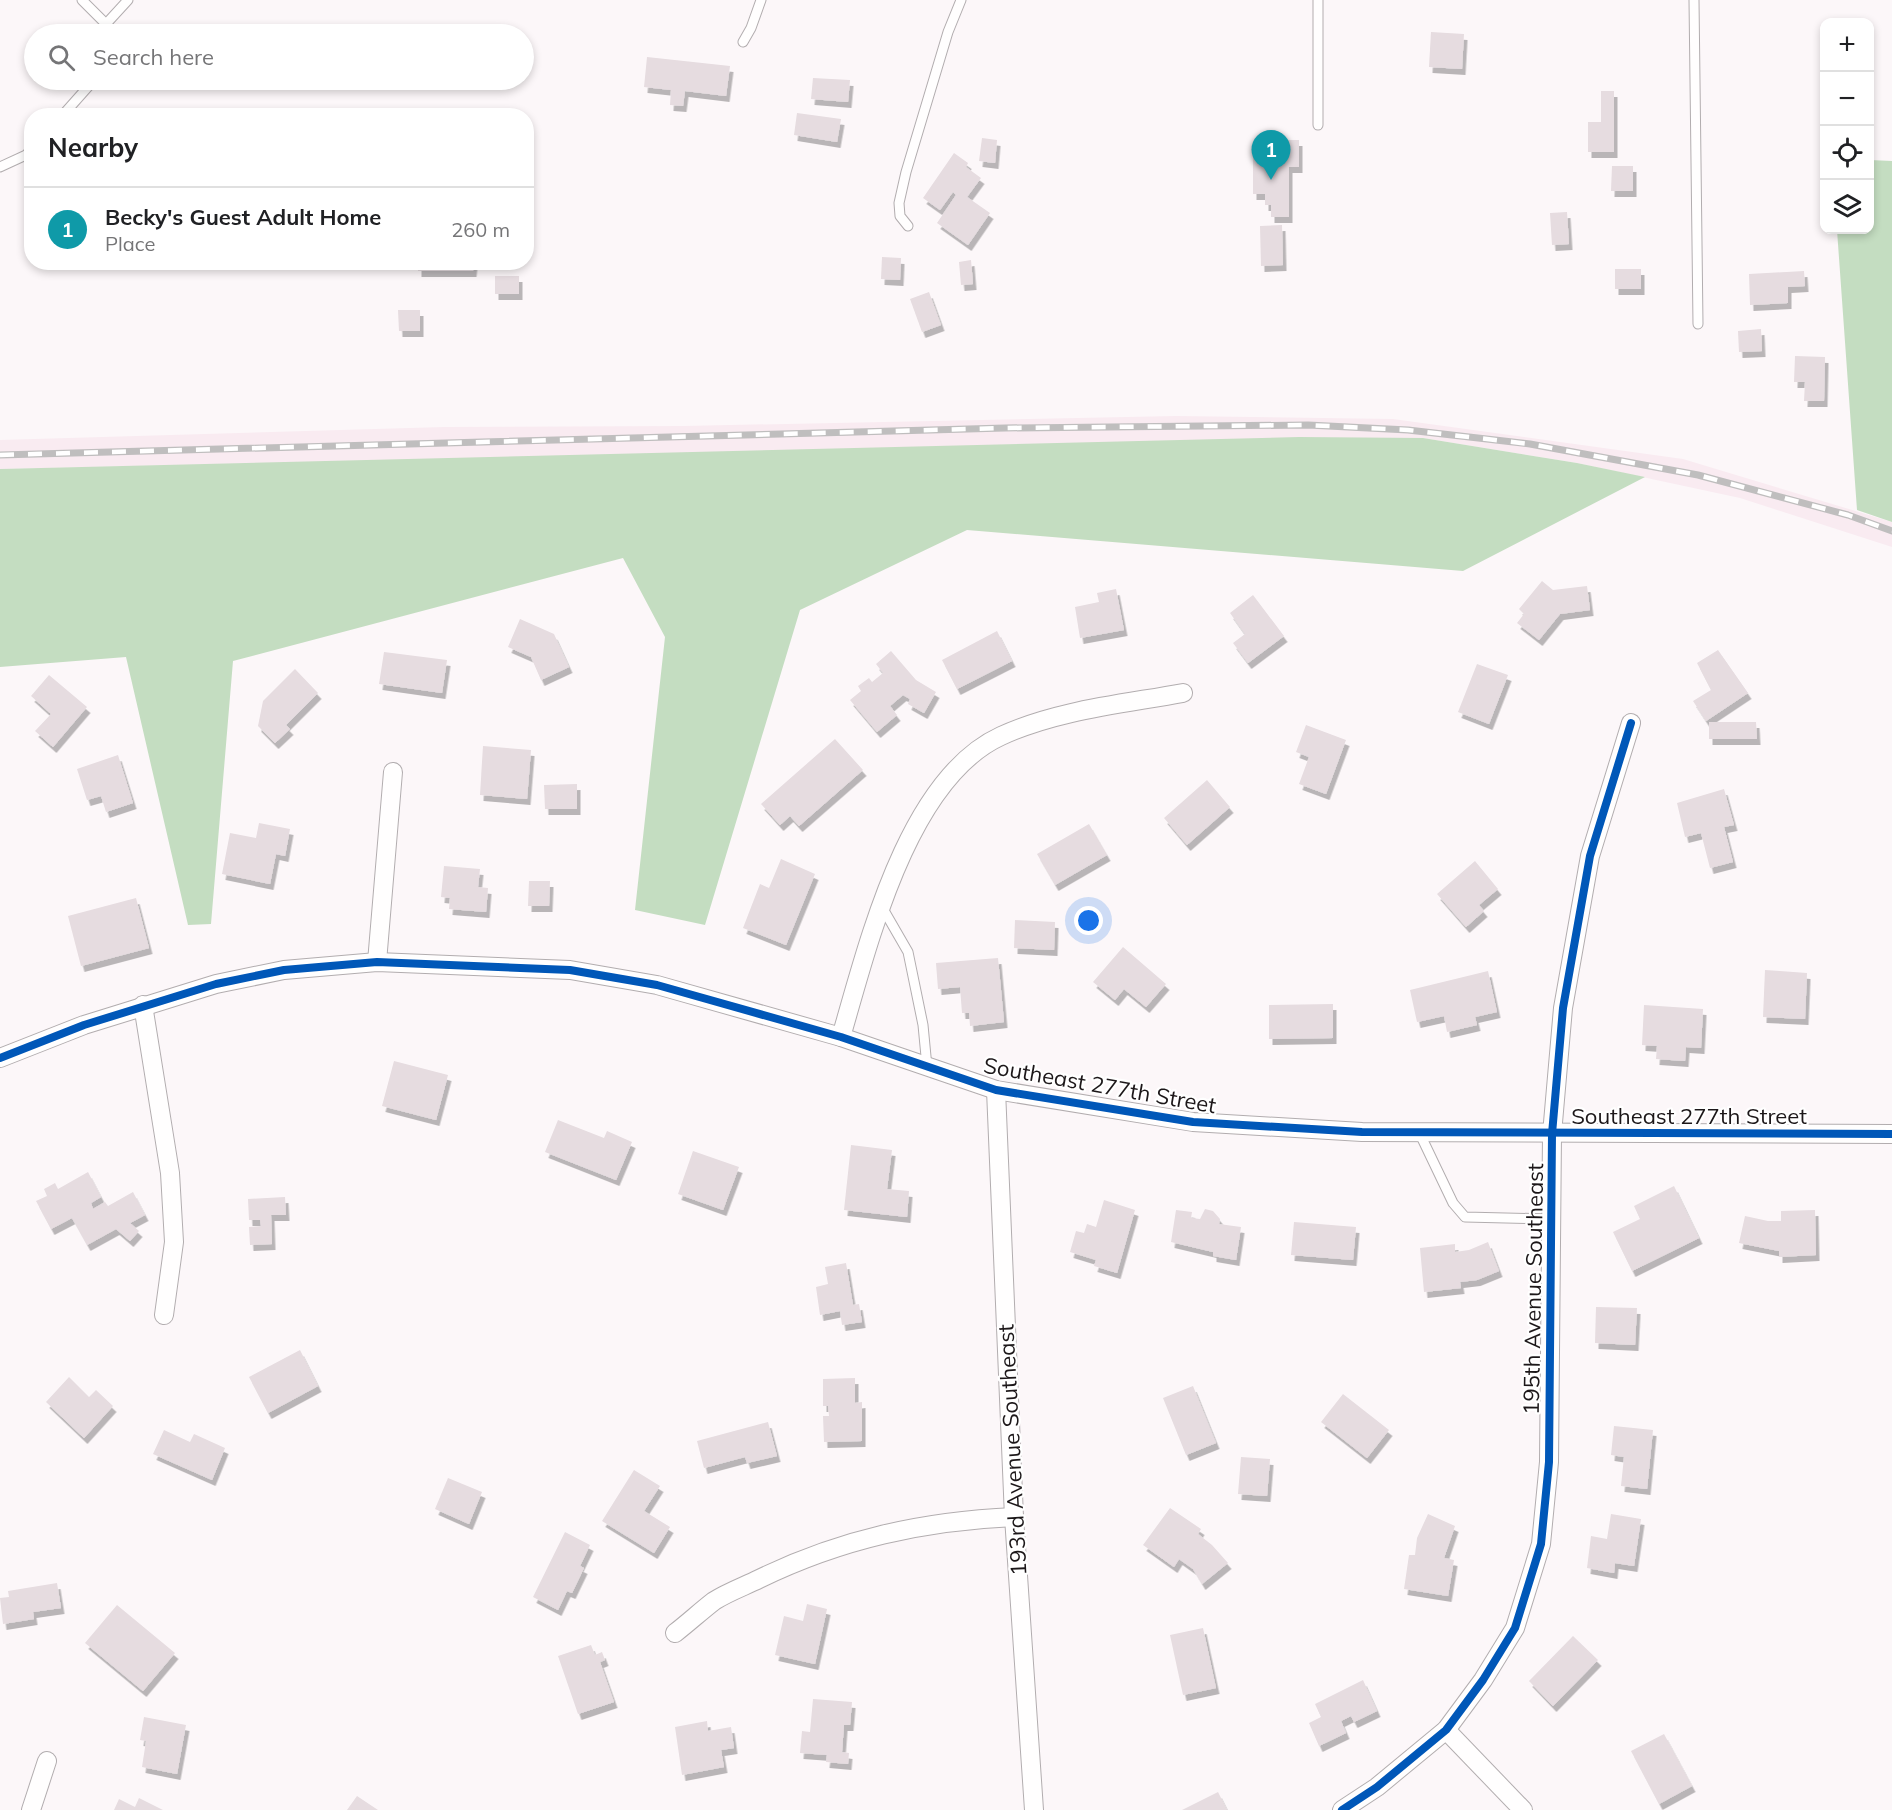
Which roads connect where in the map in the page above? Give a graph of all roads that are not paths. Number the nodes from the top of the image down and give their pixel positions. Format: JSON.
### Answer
{"nodes":[{"id":1,"x":82,"y":0,"type":"edge"},
{"id":2,"x":128,"y":0,"type":"edge"},
{"id":3,"x":761,"y":0,"type":"edge"},
{"id":4,"x":961,"y":0,"type":"edge"},
{"id":5,"x":1318,"y":0,"type":"edge"},
{"id":6,"x":1694,"y":0,"type":"edge"},
{"id":7,"x":106,"y":24,"type":"joint"},
{"id":8,"x":743,"y":42,"type":"dead end"},
{"id":9,"x":85,"y":90,"type":"edge"},
{"id":10,"x":69,"y":108,"type":"edge"},
{"id":11,"x":1318,"y":125,"type":"dead end"},
{"id":12,"x":24,"y":156,"type":"edge"},
{"id":13,"x":0,"y":166,"type":"edge"},
{"id":14,"x":908,"y":226,"type":"dead end"},
{"id":15,"x":1698,"y":324,"type":"dead end"},
{"id":16,"x":1183,"y":693,"type":"dead end"},
{"id":17,"x":1631,"y":723,"type":"dead end"},
{"id":18,"x":393,"y":772,"type":"dead end"},
{"id":19,"x":882,"y":907,"type":"junction"},
{"id":20,"x":377,"y":962,"type":"junction"},
{"id":21,"x":143,"y":1005,"type":"junction"},
{"id":22,"x":841,"y":1037,"type":"junction"},
{"id":23,"x":0,"y":1058,"type":"edge"},
{"id":24,"x":927,"y":1066,"type":"junction"},
{"id":25,"x":996,"y":1090,"type":"junction"},
{"id":26,"x":1419,"y":1132,"type":"junction"},
{"id":27,"x":1552,"y":1134,"type":"junction"},
{"id":28,"x":1892,"y":1134,"type":"edge"},
{"id":29,"x":1551,"y":1219,"type":"junction"},
{"id":30,"x":164,"y":1316,"type":"dead end"},
{"id":31,"x":1014,"y":1517,"type":"junction"},
{"id":32,"x":675,"y":1633,"type":"dead end"},
{"id":33,"x":1446,"y":1730,"type":"junction"},
{"id":34,"x":47,"y":1761,"type":"dead end"},
{"id":35,"x":31,"y":1810,"type":"edge"},
{"id":36,"x":1034,"y":1810,"type":"edge"},
{"id":37,"x":1342,"y":1810,"type":"edge"},
{"id":38,"x":1523,"y":1810,"type":"edge"}],
"edges":[{"from":1,"to":7,"type":"lane"},
{"from":2,"to":7,"type":"lane"},
{"from":3,"to":8,"type":"lane"},
{"from":4,"to":14,"type":"lane"},
{"from":5,"to":11,"type":"lane"},
{"from":6,"to":15,"type":"lane"},
{"from":9,"to":10,"type":"lane"},
{"from":12,"to":13,"type":"lane"},
{"from":16,"to":19,"type":"street"},
{"from":17,"to":27,"type":"street","name":"195th Avenue Southeast"},
{"from":18,"to":20,"type":"street"},
{"from":19,"to":22,"type":"street"},
{"from":19,"to":24,"type":"lane"},
{"from":20,"to":21,"type":"street","name":"Southeast 277th Street"},
{"from":20,"to":22,"type":"street","name":"Southeast 277th Street"},
{"from":21,"to":23,"type":"street","name":"Southeast 277th Street"},
{"from":21,"to":30,"type":"street"},
{"from":22,"to":24,"type":"street","name":"Southeast 277th Street"},
{"from":24,"to":25,"type":"street","name":"Southeast 277th Street"},
{"from":25,"to":26,"type":"street","name":"Southeast 277th Street"},
{"from":25,"to":31,"type":"street","name":"193rd Avenue Southeast"},
{"from":26,"to":27,"type":"street","name":"Southeast 277th Street"},
{"from":26,"to":29,"type":"lane"},
{"from":27,"to":28,"type":"street","name":"Southeast 277th Street"},
{"from":27,"to":29,"type":"street","name":"195th Avenue Southeast"},
{"from":29,"to":33,"type":"street","name":"195th Avenue Southeast"},
{"from":31,"to":32,"type":"street"},
{"from":31,"to":36,"type":"street","name":"193rd Avenue Southeast"},
{"from":33,"to":37,"type":"street","name":"195th Avenue Southeast"},
{"from":33,"to":38,"type":"street"},
{"from":34,"to":35,"type":"street"}]}
